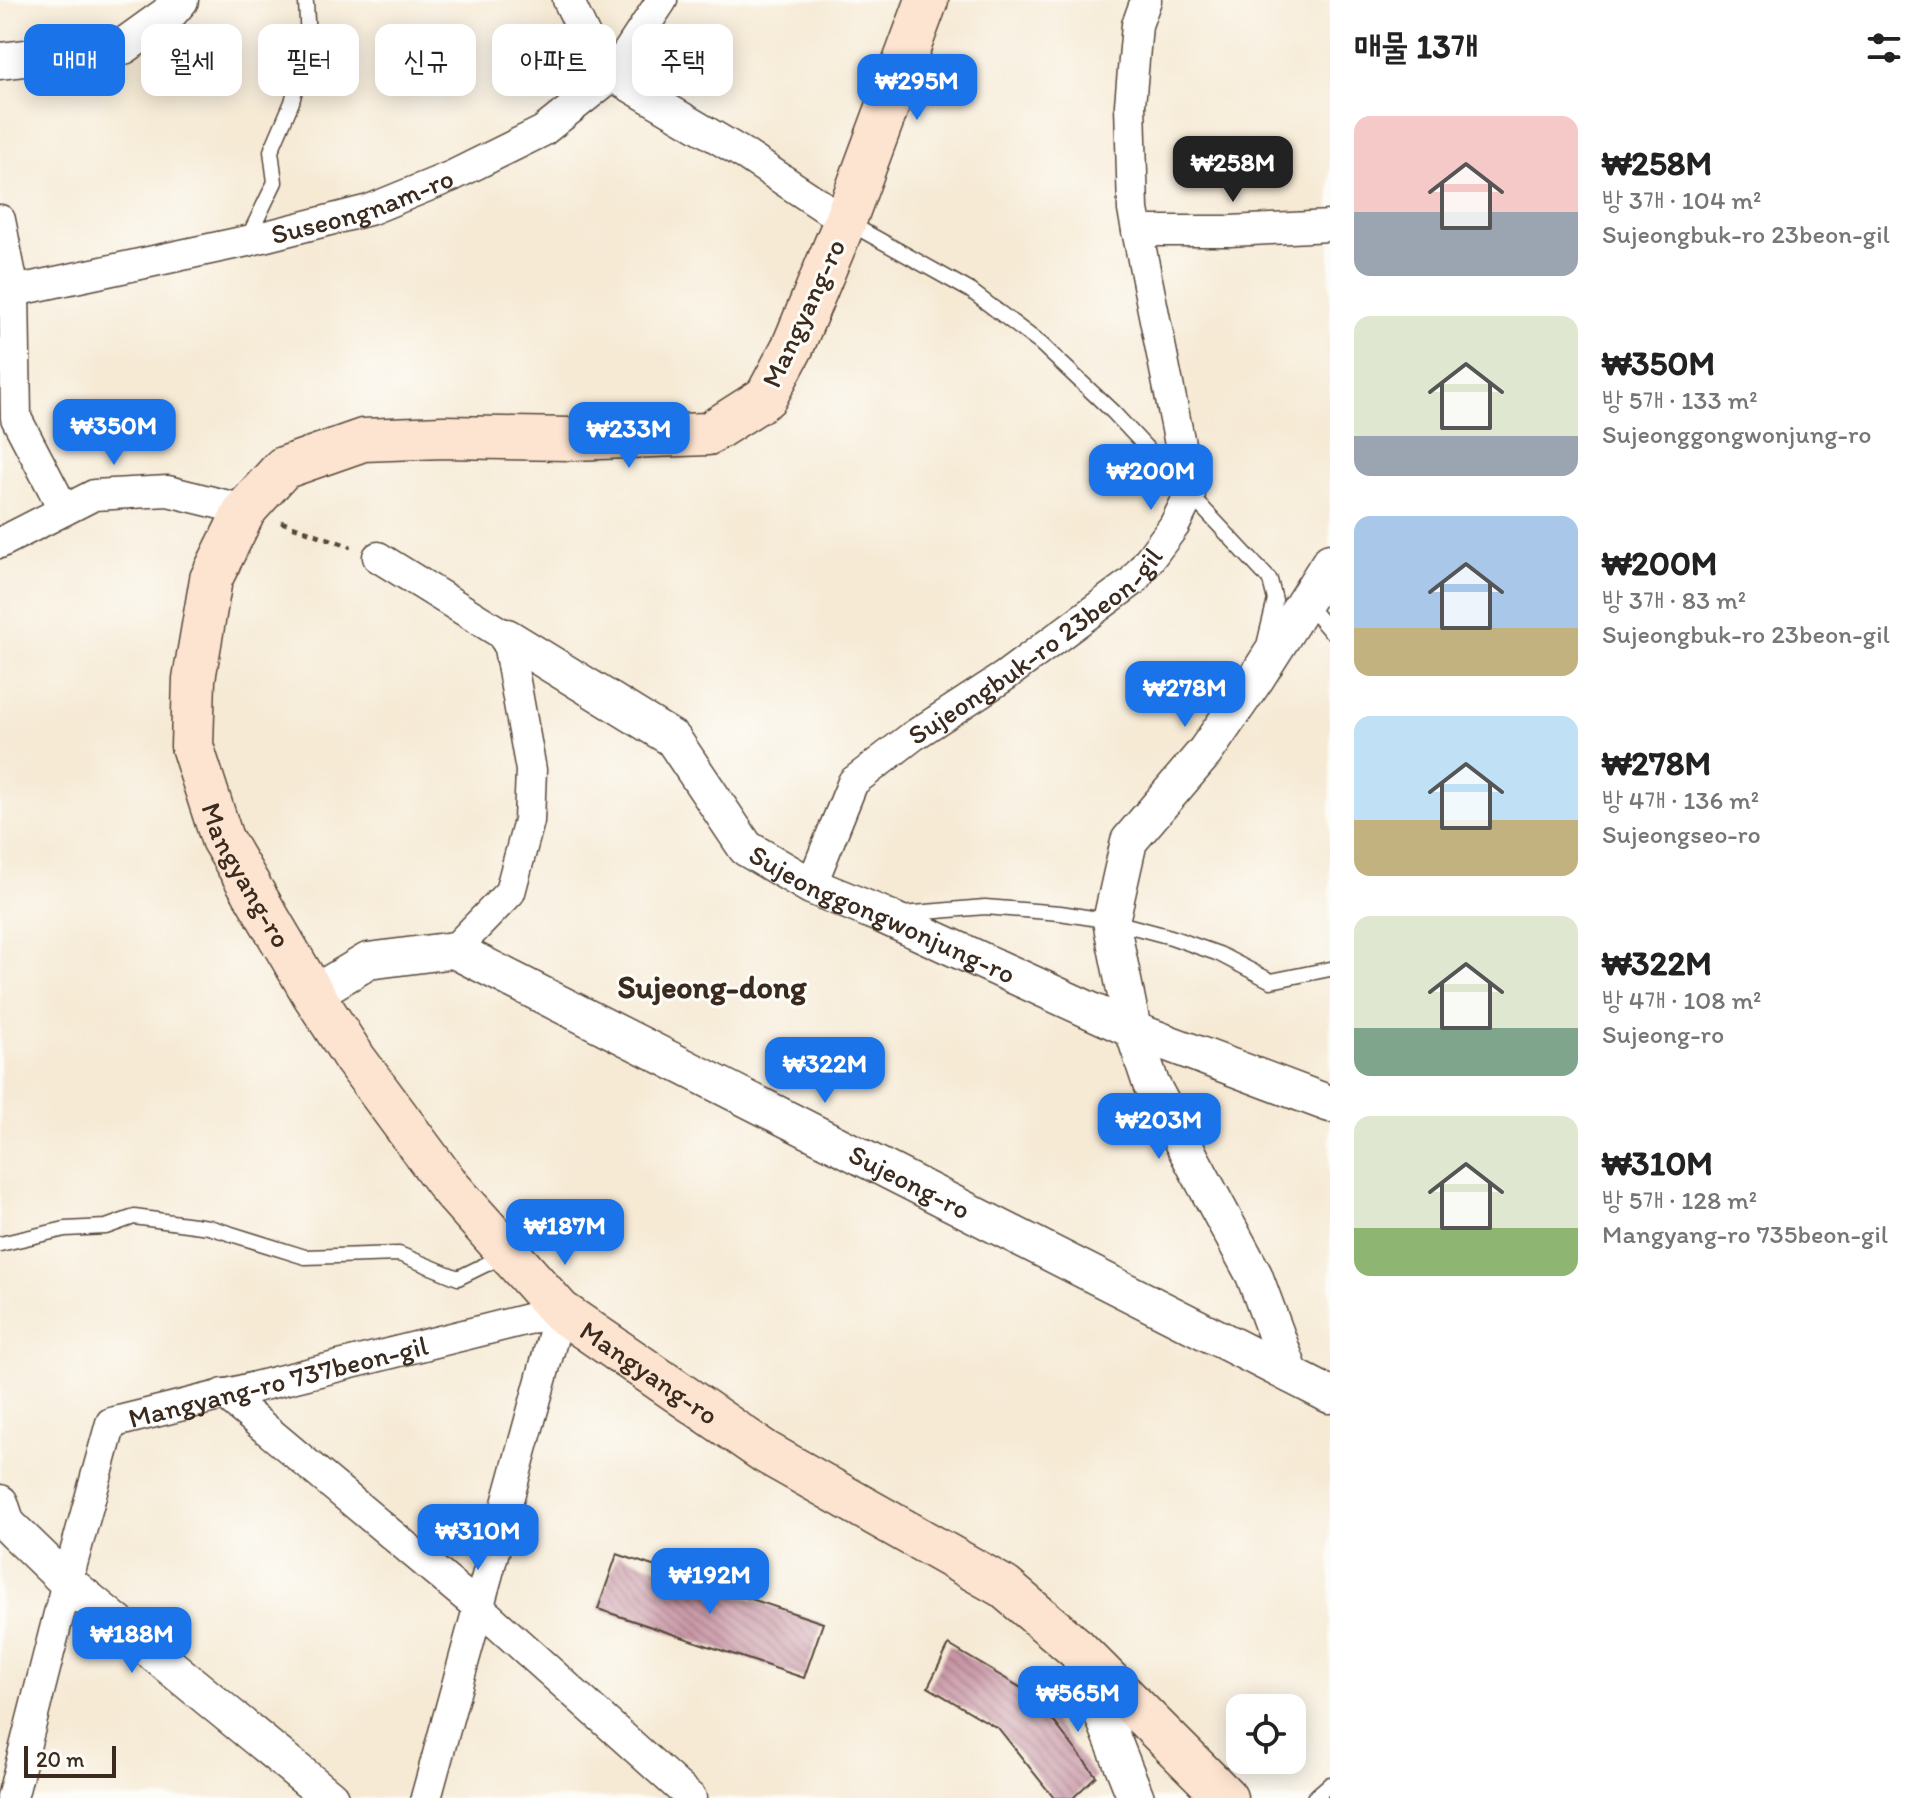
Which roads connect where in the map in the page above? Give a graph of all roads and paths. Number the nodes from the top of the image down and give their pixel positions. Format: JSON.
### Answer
{"nodes":[{"id":1,"x":180,"y":0,"type":"edge"},
{"id":2,"x":568,"y":0,"type":"edge"},
{"id":3,"x":662,"y":0,"type":"edge"},
{"id":4,"x":927,"y":0,"type":"edge"},
{"id":5,"x":1146,"y":0,"type":"edge"},
{"id":6,"x":306,"y":3,"type":"dead end"},
{"id":7,"x":579,"y":24,"type":"edge"},
{"id":8,"x":0,"y":61,"type":"edge"},
{"id":9,"x":616,"y":70,"type":"edge"},
{"id":10,"x":616,"y":78,"type":"edge"},
{"id":11,"x":587,"y":96,"type":"edge"},
{"id":12,"x":0,"y":220,"type":"edge"},
{"id":13,"x":845,"y":221,"type":"junction"},
{"id":14,"x":1330,"y":226,"type":"edge"},
{"id":15,"x":1137,"y":231,"type":"junction"},
{"id":16,"x":247,"y":241,"type":"junction"},
{"id":17,"x":7,"y":296,"type":"edge"},
{"id":18,"x":1190,"y":494,"type":"junction"},
{"id":19,"x":64,"y":510,"type":"junction"},
{"id":20,"x":245,"y":510,"type":"junction"},
{"id":21,"x":0,"y":543,"type":"edge"},
{"id":22,"x":378,"y":557,"type":"joint"},
{"id":23,"x":1330,"y":562,"type":"edge"},
{"id":24,"x":1304,"y":602,"type":"junction"},
{"id":25,"x":1330,"y":631,"type":"edge"},
{"id":26,"x":507,"y":637,"type":"junction"},
{"id":27,"x":1255,"y":680,"type":"junction"},
{"id":28,"x":811,"y":886,"type":"junction"},
{"id":29,"x":882,"y":915,"type":"junction"},
{"id":30,"x":1111,"y":921,"type":"junction"},
{"id":31,"x":454,"y":950,"type":"junction"},
{"id":32,"x":1330,"y":969,"type":"edge"},
{"id":33,"x":313,"y":994,"type":"junction"},
{"id":34,"x":1133,"y":1030,"type":"junction"},
{"id":35,"x":1330,"y":1104,"type":"edge"},
{"id":36,"x":0,"y":1244,"type":"edge"},
{"id":37,"x":509,"y":1253,"type":"junction"},
{"id":38,"x":560,"y":1311,"type":"junction"},
{"id":39,"x":1291,"y":1375,"type":"junction"},
{"id":40,"x":224,"y":1394,"type":"junction"},
{"id":41,"x":1330,"y":1395,"type":"edge"},
{"id":42,"x":0,"y":1503,"type":"edge"},
{"id":43,"x":67,"y":1582,"type":"junction"},
{"id":44,"x":477,"y":1606,"type":"junction"},
{"id":45,"x":1076,"y":1648,"type":"junction"},
{"id":46,"x":1330,"y":1784,"type":"edge"},
{"id":47,"x":12,"y":1798,"type":"edge"},
{"id":48,"x":330,"y":1798,"type":"edge"},
{"id":49,"x":426,"y":1798,"type":"edge"},
{"id":50,"x":691,"y":1798,"type":"edge"},
{"id":51,"x":1136,"y":1798,"type":"edge"},
{"id":52,"x":1226,"y":1798,"type":"edge"},
{"id":53,"x":1314,"y":1798,"type":"edge"}],
"edges":[{"from":1,"to":8,"type":"street"},
{"from":2,"to":7,"type":"street"},
{"from":3,"to":9,"type":"street","name":"Suseongnam-ro"},
{"from":4,"to":13,"type":"main road","name":"Mangyang-ro"},
{"from":5,"to":15,"type":"street"},
{"from":6,"to":16,"type":"lane"},
{"from":10,"to":13,"type":"street"},
{"from":11,"to":16,"type":"street","name":"Suseongnam-ro"},
{"from":12,"to":17,"type":"street"},
{"from":13,"to":18,"type":"lane"},
{"from":13,"to":20,"type":"main road","name":"Mangyang-ro"},
{"from":14,"to":15,"type":"street"},
{"from":15,"to":18,"type":"street"},
{"from":16,"to":17,"type":"street","name":"Suseongnam-ro"},
{"from":17,"to":19,"type":"street"},
{"from":18,"to":27,"type":"lane"},
{"from":18,"to":28,"type":"street","name":"Sujeongbuk-ro 23beon-gil"},
{"from":19,"to":20,"type":"street"},
{"from":19,"to":21,"type":"street"},
{"from":20,"to":22,"type":"path"},
{"from":20,"to":33,"type":"main road","name":"Mangyang-ro"},
{"from":22,"to":26,"type":"street","name":"Sujeonggongwonjung-ro"},
{"from":23,"to":24,"type":"street"},
{"from":24,"to":25,"type":"lane"},
{"from":24,"to":27,"type":"street"},
{"from":26,"to":28,"type":"street","name":"Sujeonggongwonjung-ro"},
{"from":26,"to":31,"type":"street"},
{"from":27,"to":30,"type":"street"},
{"from":28,"to":29,"type":"street","name":"Sujeonggongwonjung-ro"},
{"from":29,"to":30,"type":"lane"},
{"from":29,"to":34,"type":"street","name":"Sujeonggongwonjung-ro"},
{"from":30,"to":32,"type":"lane"},
{"from":30,"to":34,"type":"street"},
{"from":31,"to":33,"type":"street"},
{"from":31,"to":39,"type":"street","name":"Sujeong-ro"},
{"from":33,"to":37,"type":"main road","name":"Mangyang-ro"},
{"from":34,"to":35,"type":"street","name":"Sujeonggongwonjung-ro"},
{"from":34,"to":39,"type":"street"},
{"from":36,"to":37,"type":"lane"},
{"from":37,"to":38,"type":"main road","name":"Mangyang-ro"},
{"from":38,"to":40,"type":"street","name":"Mangyang-ro 737beon-gil"},
{"from":38,"to":44,"type":"street"},
{"from":38,"to":45,"type":"main road","name":"Mangyang-ro"},
{"from":39,"to":41,"type":"street","name":"Sujeong-ro"},
{"from":40,"to":43,"type":"street","name":"Mangyang-ro 737beon-gil"},
{"from":40,"to":44,"type":"street"},
{"from":42,"to":43,"type":"street"},
{"from":43,"to":47,"type":"street"},
{"from":43,"to":48,"type":"street"},
{"from":44,"to":49,"type":"street"},
{"from":44,"to":50,"type":"street"},
{"from":45,"to":51,"type":"street"},
{"from":45,"to":52,"type":"main road","name":"Mangyang-ro"},
{"from":46,"to":53,"type":"lane"}]}
